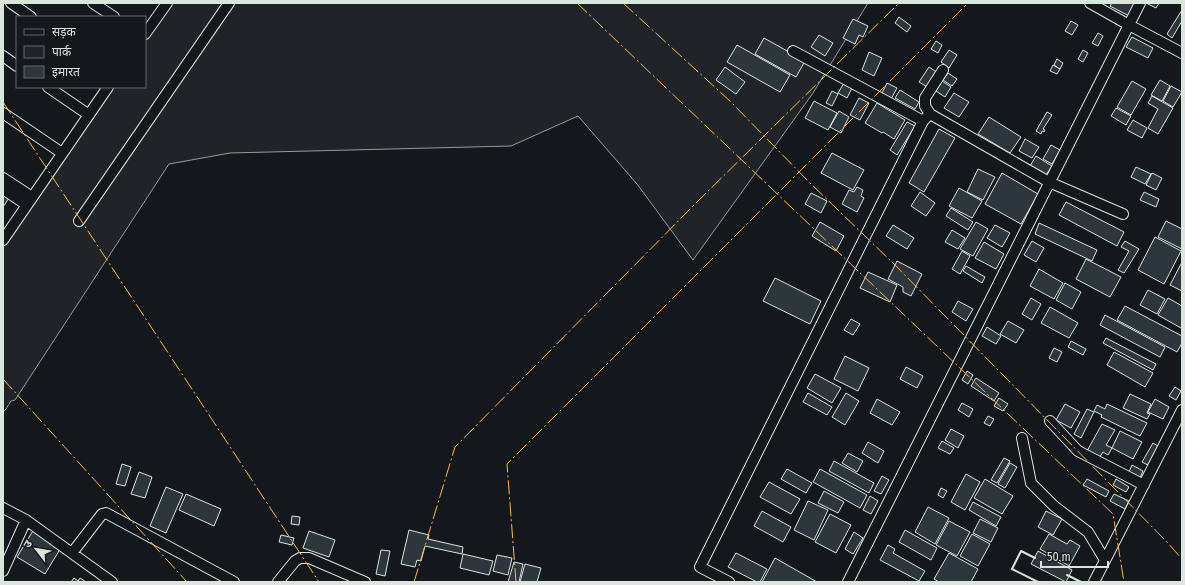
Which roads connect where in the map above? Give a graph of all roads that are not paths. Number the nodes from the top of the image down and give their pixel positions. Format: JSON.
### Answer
{"nodes":[{"id":1,"x":11,"y":3,"type":"edge"},
{"id":2,"x":93,"y":3,"type":"edge"},
{"id":3,"x":167,"y":3,"type":"edge"},
{"id":4,"x":229,"y":3,"type":"edge"},
{"id":5,"x":1090,"y":3,"type":"edge"},
{"id":6,"x":1140,"y":3,"type":"edge"},
{"id":7,"x":30,"y":16,"type":"edge"},
{"id":8,"x":112,"y":16,"type":"edge"},
{"id":9,"x":1129,"y":26,"type":"junction"},
{"id":10,"x":146,"y":33,"type":"edge"},
{"id":11,"x":793,"y":51,"type":"dead end"},
{"id":12,"x":1182,"y":53,"type":"edge"},
{"id":13,"x":3,"y":56,"type":"edge"},
{"id":14,"x":16,"y":65,"type":"edge"},
{"id":15,"x":943,"y":70,"type":"dead end"},
{"id":16,"x":49,"y":88,"type":"edge"},
{"id":17,"x":107,"y":88,"type":"edge"},
{"id":18,"x":3,"y":113,"type":"edge"},
{"id":19,"x":88,"y":115,"type":"junction"},
{"id":20,"x":926,"y":118,"type":"junction"},
{"id":21,"x":62,"y":153,"type":"junction"},
{"id":22,"x":3,"y":178,"type":"edge"},
{"id":23,"x":1049,"y":182,"type":"junction"},
{"id":24,"x":3,"y":189,"type":"edge"},
{"id":25,"x":30,"y":201,"type":"junction"},
{"id":26,"x":1123,"y":214,"type":"dead end"},
{"id":27,"x":79,"y":221,"type":"dead end"},
{"id":28,"x":3,"y":240,"type":"edge"},
{"id":29,"x":1182,"y":410,"type":"edge"},
{"id":30,"x":1050,"y":422,"type":"dead end"},
{"id":31,"x":1022,"y":438,"type":"dead end"},
{"id":32,"x":1144,"y":486,"type":"junction"},
{"id":33,"x":3,"y":508,"type":"edge"},
{"id":34,"x":26,"y":520,"type":"junction"},
{"id":35,"x":72,"y":553,"type":"junction"},
{"id":36,"x":1105,"y":560,"type":"junction"},
{"id":37,"x":3,"y":571,"type":"edge"},
{"id":38,"x":112,"y":582,"type":"edge"},
{"id":39,"x":234,"y":582,"type":"edge"},
{"id":40,"x":278,"y":582,"type":"edge"},
{"id":41,"x":365,"y":582,"type":"edge"},
{"id":42,"x":729,"y":582,"type":"edge"},
{"id":43,"x":848,"y":582,"type":"edge"},
{"id":44,"x":1094,"y":582,"type":"edge"}],
"edges":[{"from":1,"to":7,"type":"street"},
{"from":2,"to":8,"type":"street"},
{"from":3,"to":10,"type":"street"},
{"from":4,"to":27,"type":"street"},
{"from":5,"to":9,"type":"street"},
{"from":6,"to":9,"type":"street"},
{"from":9,"to":12,"type":"street"},
{"from":9,"to":23,"type":"street"},
{"from":11,"to":20,"type":"street"},
{"from":13,"to":14,"type":"street"},
{"from":15,"to":20,"type":"street"},
{"from":16,"to":19,"type":"street"},
{"from":17,"to":19,"type":"street"},
{"from":18,"to":21,"type":"street"},
{"from":19,"to":21,"type":"street"},
{"from":20,"to":23,"type":"street"},
{"from":20,"to":42,"type":"street"},
{"from":21,"to":25,"type":"street"},
{"from":22,"to":25,"type":"street"},
{"from":23,"to":26,"type":"street"},
{"from":23,"to":43,"type":"street"},
{"from":24,"to":25,"type":"street"},
{"from":25,"to":28,"type":"street"},
{"from":29,"to":32,"type":"street"},
{"from":30,"to":32,"type":"street"},
{"from":31,"to":36,"type":"street"},
{"from":32,"to":36,"type":"street"},
{"from":33,"to":34,"type":"street"},
{"from":34,"to":35,"type":"street"},
{"from":34,"to":37,"type":"street"},
{"from":35,"to":38,"type":"street"},
{"from":35,"to":39,"type":"street"},
{"from":36,"to":44,"type":"street"},
{"from":40,"to":41,"type":"street"}]}
